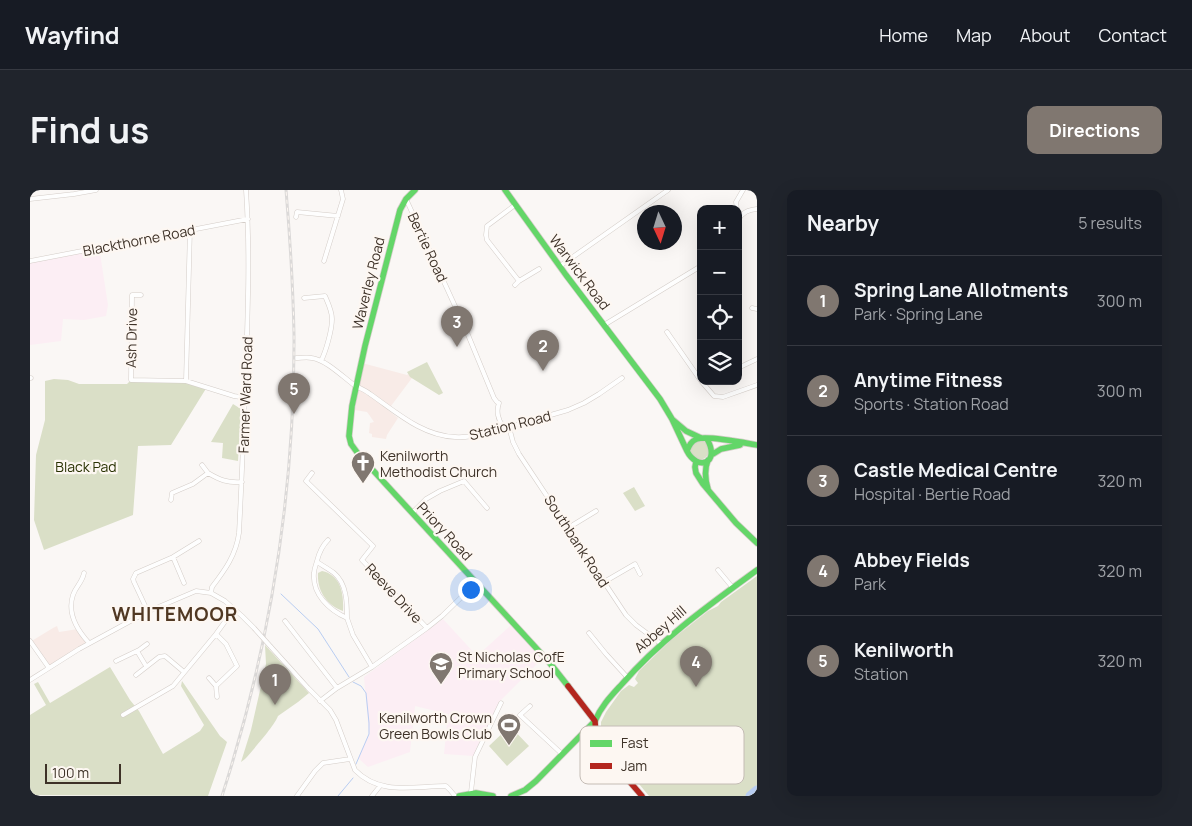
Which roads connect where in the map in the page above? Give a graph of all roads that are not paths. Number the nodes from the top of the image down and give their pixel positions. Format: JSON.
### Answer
{"nodes":[{"id":1,"x":96,"y":190,"type":"edge"},
{"id":2,"x":246,"y":190,"type":"edge"},
{"id":3,"x":341,"y":190,"type":"edge"},
{"id":4,"x":415,"y":190,"type":"edge"},
{"id":5,"x":505,"y":190,"type":"edge"},
{"id":6,"x":668,"y":190,"type":"edge"},
{"id":7,"x":743,"y":190,"type":"edge"},
{"id":8,"x":30,"y":199,"type":"edge"},
{"id":9,"x":406,"y":199,"type":"junction"},
{"id":10,"x":515,"y":205,"type":"junction"},
{"id":11,"x":737,"y":205,"type":"edge"},
{"id":12,"x":757,"y":209,"type":"edge"},
{"id":13,"x":742,"y":214,"type":"edge"},
{"id":14,"x":338,"y":216,"type":"junction"},
{"id":15,"x":296,"y":217,"type":"dead end"},
{"id":16,"x":248,"y":219,"type":"junction"},
{"id":17,"x":190,"y":229,"type":"junction"},
{"id":18,"x":30,"y":261,"type":"edge"},
{"id":19,"x":324,"y":261,"type":"dead end"},
{"id":20,"x":560,"y":266,"type":"junction"},
{"id":21,"x":539,"y":268,"type":"dead end"},
{"id":22,"x":697,"y":268,"type":"edge"},
{"id":23,"x":519,"y":281,"type":"junction"},
{"id":24,"x":515,"y":285,"type":"dead end"},
{"id":25,"x":141,"y":295,"type":"dead end"},
{"id":26,"x":304,"y":298,"type":"dead end"},
{"id":27,"x":604,"y":325,"type":"junction"},
{"id":28,"x":667,"y":332,"type":"dead end"},
{"id":29,"x":296,"y":358,"type":"dead end"},
{"id":30,"x":757,"y":359,"type":"edge"},
{"id":31,"x":321,"y":361,"type":"junction"},
{"id":32,"x":742,"y":366,"type":"edge"},
{"id":33,"x":622,"y":378,"type":"dead end"},
{"id":34,"x":186,"y":381,"type":"junction"},
{"id":35,"x":757,"y":385,"type":"edge"},
{"id":36,"x":356,"y":386,"type":"junction"},
{"id":37,"x":246,"y":398,"type":"junction"},
{"id":38,"x":672,"y":419,"type":"junction"},
{"id":39,"x":350,"y":421,"type":"joint"},
{"id":40,"x":503,"y":426,"type":"junction"},
{"id":41,"x":509,"y":428,"type":"junction"},
{"id":42,"x":704,"y":438,"type":"junction"},
{"id":43,"x":744,"y":444,"type":"junction"},
{"id":44,"x":757,"y":446,"type":"edge"},
{"id":45,"x":688,"y":452,"type":"junction"},
{"id":46,"x":713,"y":454,"type":"junction"},
{"id":47,"x":708,"y":460,"type":"junction"},
{"id":48,"x":696,"y":462,"type":"junction"},
{"id":49,"x":202,"y":465,"type":"dead end"},
{"id":50,"x":208,"y":473,"type":"junction"},
{"id":51,"x":312,"y":473,"type":"dead end"},
{"id":52,"x":242,"y":482,"type":"junction"},
{"id":53,"x":708,"y":488,"type":"junction"},
{"id":54,"x":171,"y":500,"type":"dead end"},
{"id":55,"x":487,"y":508,"type":"dead end"},
{"id":56,"x":596,"y":512,"type":"dead end"},
{"id":57,"x":412,"y":513,"type":"junction"},
{"id":58,"x":568,"y":528,"type":"junction"},
{"id":59,"x":328,"y":540,"type":"dead end"},
{"id":60,"x":199,"y":541,"type":"dead end"},
{"id":61,"x":757,"y":543,"type":"edge"},
{"id":62,"x":173,"y":557,"type":"junction"},
{"id":63,"x":317,"y":562,"type":"junction"},
{"id":64,"x":718,"y":570,"type":"dead end"},
{"id":65,"x":757,"y":570,"type":"edge"},
{"id":66,"x":84,"y":573,"type":"dead end"},
{"id":67,"x":640,"y":574,"type":"dead end"},
{"id":68,"x":184,"y":582,"type":"dead end"},
{"id":69,"x":604,"y":582,"type":"junction"},
{"id":70,"x":476,"y":583,"type":"junction"},
{"id":71,"x":733,"y":588,"type":"junction"},
{"id":72,"x":211,"y":592,"type":"junction"},
{"id":73,"x":234,"y":609,"type":"junction"},
{"id":74,"x":148,"y":612,"type":"junction"},
{"id":75,"x":347,"y":618,"type":"junction"},
{"id":76,"x":285,"y":621,"type":"dead end"},
{"id":77,"x":427,"y":628,"type":"junction"},
{"id":78,"x":589,"y":633,"type":"dead end"},
{"id":79,"x":216,"y":634,"type":"junction"},
{"id":80,"x":30,"y":641,"type":"edge"},
{"id":81,"x":660,"y":643,"type":"junction"},
{"id":82,"x":89,"y":644,"type":"junction"},
{"id":83,"x":147,"y":644,"type":"dead end"},
{"id":84,"x":137,"y":651,"type":"junction"},
{"id":85,"x":116,"y":662,"type":"dead end"},
{"id":86,"x":146,"y":666,"type":"junction"},
{"id":87,"x":237,"y":666,"type":"junction"},
{"id":88,"x":372,"y":667,"type":"junction"},
{"id":89,"x":49,"y":668,"type":"junction"},
{"id":90,"x":241,"y":669,"type":"dead end"},
{"id":91,"x":184,"y":672,"type":"junction"},
{"id":92,"x":136,"y":675,"type":"dead end"},
{"id":93,"x":627,"y":677,"type":"junction"},
{"id":94,"x":209,"y":678,"type":"dead end"},
{"id":95,"x":30,"y":680,"type":"edge"},
{"id":96,"x":216,"y":686,"type":"junction"},
{"id":97,"x":337,"y":688,"type":"junction"},
{"id":98,"x":217,"y":696,"type":"dead end"},
{"id":99,"x":320,"y":701,"type":"junction"},
{"id":100,"x":501,"y":703,"type":"dead end"},
{"id":101,"x":530,"y":706,"type":"dead end"},
{"id":102,"x":124,"y":715,"type":"dead end"},
{"id":103,"x":595,"y":721,"type":"junction"},
{"id":104,"x":590,"y":726,"type":"edge"},
{"id":105,"x":595,"y":726,"type":"edge"},
{"id":106,"x":580,"y":736,"type":"edge"},
{"id":107,"x":562,"y":754,"type":"junction"},
{"id":108,"x":350,"y":759,"type":"junction"},
{"id":109,"x":632,"y":784,"type":"edge"},
{"id":110,"x":380,"y":786,"type":"junction"},
{"id":111,"x":471,"y":792,"type":"junction"},
{"id":112,"x":297,"y":796,"type":"edge"},
{"id":113,"x":372,"y":796,"type":"edge"},
{"id":114,"x":455,"y":796,"type":"edge"},
{"id":115,"x":459,"y":796,"type":"edge"},
{"id":116,"x":493,"y":796,"type":"edge"},
{"id":117,"x":511,"y":796,"type":"edge"},
{"id":118,"x":642,"y":796,"type":"edge"}],
"edges":[{"from":1,"to":8,"type":"street"},
{"from":2,"to":16,"type":"street","name":"Farmer Ward Road"},
{"from":3,"to":14,"type":"street"},
{"from":4,"to":9,"type":"main road","name":"Waverley Road"},
{"from":5,"to":10,"type":"main road","name":"Warwick Road"},
{"from":6,"to":20,"type":"street"},
{"from":7,"to":11,"type":"street"},
{"from":9,"to":36,"type":"main road","name":"Waverley Road"},
{"from":9,"to":40,"type":"street","name":"Bertie Road"},
{"from":10,"to":20,"type":"main road","name":"Warwick Road"},
{"from":10,"to":23,"type":"street"},
{"from":12,"to":13,"type":"street"},
{"from":14,"to":15,"type":"street"},
{"from":14,"to":19,"type":"street"},
{"from":16,"to":17,"type":"street","name":"Blackthorne Road"},
{"from":16,"to":37,"type":"street","name":"Farmer Ward Road"},
{"from":17,"to":18,"type":"street","name":"Blackthorne Road"},
{"from":17,"to":34,"type":"street"},
{"from":20,"to":27,"type":"main road","name":"Warwick Road"},
{"from":21,"to":23,"type":"street"},
{"from":22,"to":27,"type":"street"},
{"from":23,"to":24,"type":"street"},
{"from":25,"to":34,"type":"street","name":"Ash Drive"},
{"from":26,"to":31,"type":"street"},
{"from":27,"to":38,"type":"main road","name":"Warwick Road"},
{"from":28,"to":35,"type":"street"},
{"from":29,"to":31,"type":"street"},
{"from":30,"to":32,"type":"street"},
{"from":31,"to":36,"type":"street","name":"Station Road"},
{"from":33,"to":41,"type":"street","name":"Station Road"},
{"from":34,"to":37,"type":"street"},
{"from":36,"to":39,"type":"main road","name":"Waverley Road"},
{"from":36,"to":40,"type":"street","name":"Station Road"},
{"from":37,"to":52,"type":"street","name":"Farmer Ward Road"},
{"from":38,"to":42,"type":"main road"},
{"from":38,"to":45,"type":"main road"},
{"from":39,"to":57,"type":"main road","name":"Priory Road"},
{"from":40,"to":41,"type":"street","name":"Station Road"},
{"from":41,"to":58,"type":"street","name":"Southbank Road"},
{"from":42,"to":43,"type":"main road"},
{"from":42,"to":45,"type":"main road"},
{"from":42,"to":46,"type":"main road"},
{"from":43,"to":44,"type":"main road"},
{"from":43,"to":46,"type":"main road"},
{"from":45,"to":48,"type":"main road"},
{"from":46,"to":47,"type":"main road"},
{"from":47,"to":48,"type":"main road"},
{"from":47,"to":53,"type":"main road"},
{"from":48,"to":53,"type":"main road"},
{"from":49,"to":50,"type":"street"},
{"from":50,"to":52,"type":"street"},
{"from":50,"to":54,"type":"street"},
{"from":51,"to":77,"type":"street","name":"Reeve Drive"},
{"from":52,"to":72,"type":"street","name":"Farmer Ward Road"},
{"from":53,"to":61,"type":"main road"},
{"from":55,"to":57,"type":"street"},
{"from":56,"to":58,"type":"street"},
{"from":57,"to":70,"type":"main road","name":"Priory Road"},
{"from":58,"to":69,"type":"street","name":"Southbank Road"},
{"from":59,"to":63,"type":"street"},
{"from":60,"to":62,"type":"street"},
{"from":62,"to":68,"type":"street"},
{"from":62,"to":74,"type":"street"},
{"from":63,"to":75,"type":"street"},
{"from":63,"to":75,"type":"street"},
{"from":64,"to":71,"type":"street"},
{"from":65,"to":71,"type":"main road","name":"Abbey Hill"},
{"from":66,"to":82,"type":"street"},
{"from":67,"to":69,"type":"street"},
{"from":69,"to":81,"type":"street","name":"Southbank Road"},
{"from":70,"to":77,"type":"street"},
{"from":70,"to":103,"type":"main road","name":"Priory Road"},
{"from":71,"to":81,"type":"main road","name":"Abbey Hill"},
{"from":72,"to":73,"type":"street"},
{"from":72,"to":74,"type":"street"},
{"from":73,"to":79,"type":"street"},
{"from":73,"to":99,"type":"street","bridge":true},
{"from":74,"to":82,"type":"street"},
{"from":75,"to":88,"type":"street"},
{"from":76,"to":97,"type":"street"},
{"from":77,"to":88,"type":"street"},
{"from":78,"to":93,"type":"street"},
{"from":79,"to":87,"type":"street"},
{"from":79,"to":91,"type":"street"},
{"from":80,"to":89,"type":"street"},
{"from":81,"to":93,"type":"main road","name":"Abbey Hill"},
{"from":82,"to":89,"type":"street"},
{"from":83,"to":84,"type":"street"},
{"from":84,"to":85,"type":"street"},
{"from":84,"to":86,"type":"street"},
{"from":86,"to":91,"type":"street"},
{"from":86,"to":92,"type":"street"},
{"from":87,"to":90,"type":"street"},
{"from":87,"to":96,"type":"street"},
{"from":88,"to":97,"type":"street"},
{"from":89,"to":95,"type":"street"},
{"from":91,"to":102,"type":"street"},
{"from":93,"to":103,"type":"main road","name":"Abbey Hill"},
{"from":94,"to":96,"type":"street"},
{"from":96,"to":98,"type":"street"},
{"from":97,"to":99,"type":"street"},
{"from":99,"to":108,"type":"street"},
{"from":100,"to":111,"type":"street"},
{"from":101,"to":107,"type":"street"},
{"from":103,"to":104,"type":"main road","name":"Abbey Hill"},
{"from":103,"to":105,"type":"main road"},
{"from":106,"to":107,"type":"main road","name":"Abbey Hill"},
{"from":107,"to":117,"type":"main road","name":"Abbey Hill"},
{"from":108,"to":110,"type":"street"},
{"from":108,"to":112,"type":"street"},
{"from":109,"to":118,"type":"main road"},
{"from":110,"to":113,"type":"street"},
{"from":110,"to":114,"type":"street"},
{"from":111,"to":115,"type":"main road"},
{"from":111,"to":116,"type":"main road"}]}
